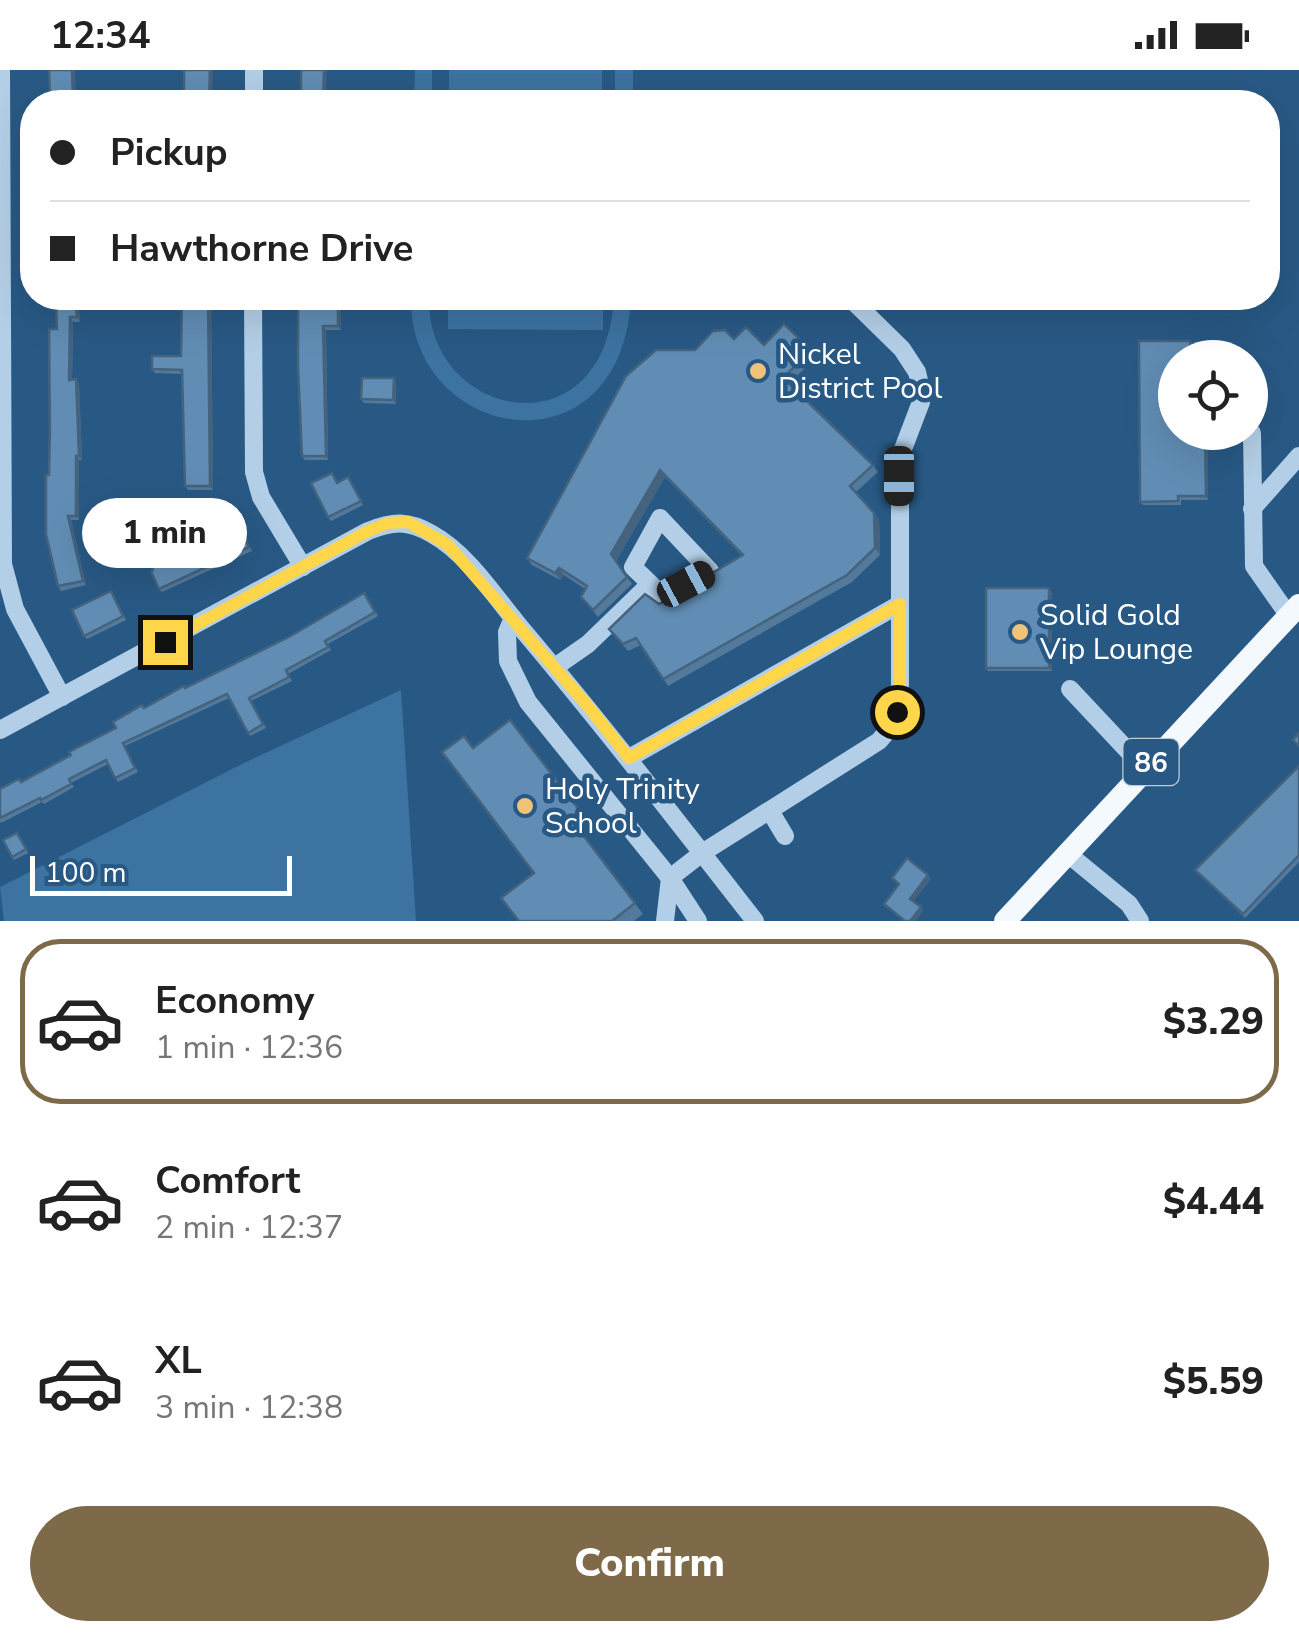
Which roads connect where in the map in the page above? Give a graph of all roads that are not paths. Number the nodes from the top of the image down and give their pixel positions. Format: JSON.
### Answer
{"nodes":[{"id":1,"x":1,"y":70,"type":"edge"},
{"id":2,"x":253,"y":310,"type":"edge"},
{"id":3,"x":862,"y":310,"type":"edge"},
{"id":4,"x":1252,"y":450,"type":"edge"},
{"id":5,"x":1299,"y":456,"type":"edge"},
{"id":6,"x":1252,"y":509,"type":"junction"},
{"id":7,"x":302,"y":567,"type":"junction"},
{"id":8,"x":650,"y":584,"type":"junction"},
{"id":9,"x":900,"y":604,"type":"junction"},
{"id":10,"x":1294,"y":610,"type":"edge"},
{"id":11,"x":513,"y":618,"type":"junction"},
{"id":12,"x":555,"y":667,"type":"junction"},
{"id":13,"x":1070,"y":690,"type":"dead end"},
{"id":14,"x":62,"y":697,"type":"junction"},
{"id":15,"x":0,"y":730,"type":"edge"},
{"id":16,"x":629,"y":758,"type":"junction"},
{"id":17,"x":1145,"y":769,"type":"junction"},
{"id":18,"x":770,"y":811,"type":"junction"},
{"id":19,"x":785,"y":836,"type":"dead end"},
{"id":20,"x":702,"y":853,"type":"junction"},
{"id":21,"x":1068,"y":854,"type":"junction"},
{"id":22,"x":670,"y":878,"type":"junction"},
{"id":23,"x":665,"y":921,"type":"edge"},
{"id":24,"x":698,"y":921,"type":"edge"},
{"id":25,"x":756,"y":921,"type":"edge"},
{"id":26,"x":1003,"y":921,"type":"edge"},
{"id":27,"x":1140,"y":921,"type":"edge"}],
"edges":[{"from":1,"to":14,"type":"street"},
{"from":2,"to":7,"type":"street"},
{"from":3,"to":9,"type":"street"},
{"from":4,"to":6,"type":"street"},
{"from":5,"to":6,"type":"street"},
{"from":6,"to":10,"type":"street"},
{"from":7,"to":11,"type":"street"},
{"from":7,"to":14,"type":"street"},
{"from":8,"to":8,"type":"street"},
{"from":8,"to":12,"type":"street"},
{"from":9,"to":16,"type":"street"},
{"from":9,"to":18,"type":"street"},
{"from":10,"to":17,"type":"main road","number":"86"},
{"from":11,"to":12,"type":"street"},
{"from":11,"to":22,"type":"street"},
{"from":12,"to":16,"type":"street"},
{"from":13,"to":17,"type":"street"},
{"from":14,"to":15,"type":"street"},
{"from":16,"to":20,"type":"street"},
{"from":17,"to":21,"type":"main road","number":"86"},
{"from":18,"to":19,"type":"street"},
{"from":18,"to":20,"type":"street"},
{"from":20,"to":22,"type":"street"},
{"from":20,"to":25,"type":"street"},
{"from":21,"to":26,"type":"main road","number":"86"},
{"from":21,"to":27,"type":"street"},
{"from":22,"to":23,"type":"street"},
{"from":22,"to":24,"type":"street"}]}
